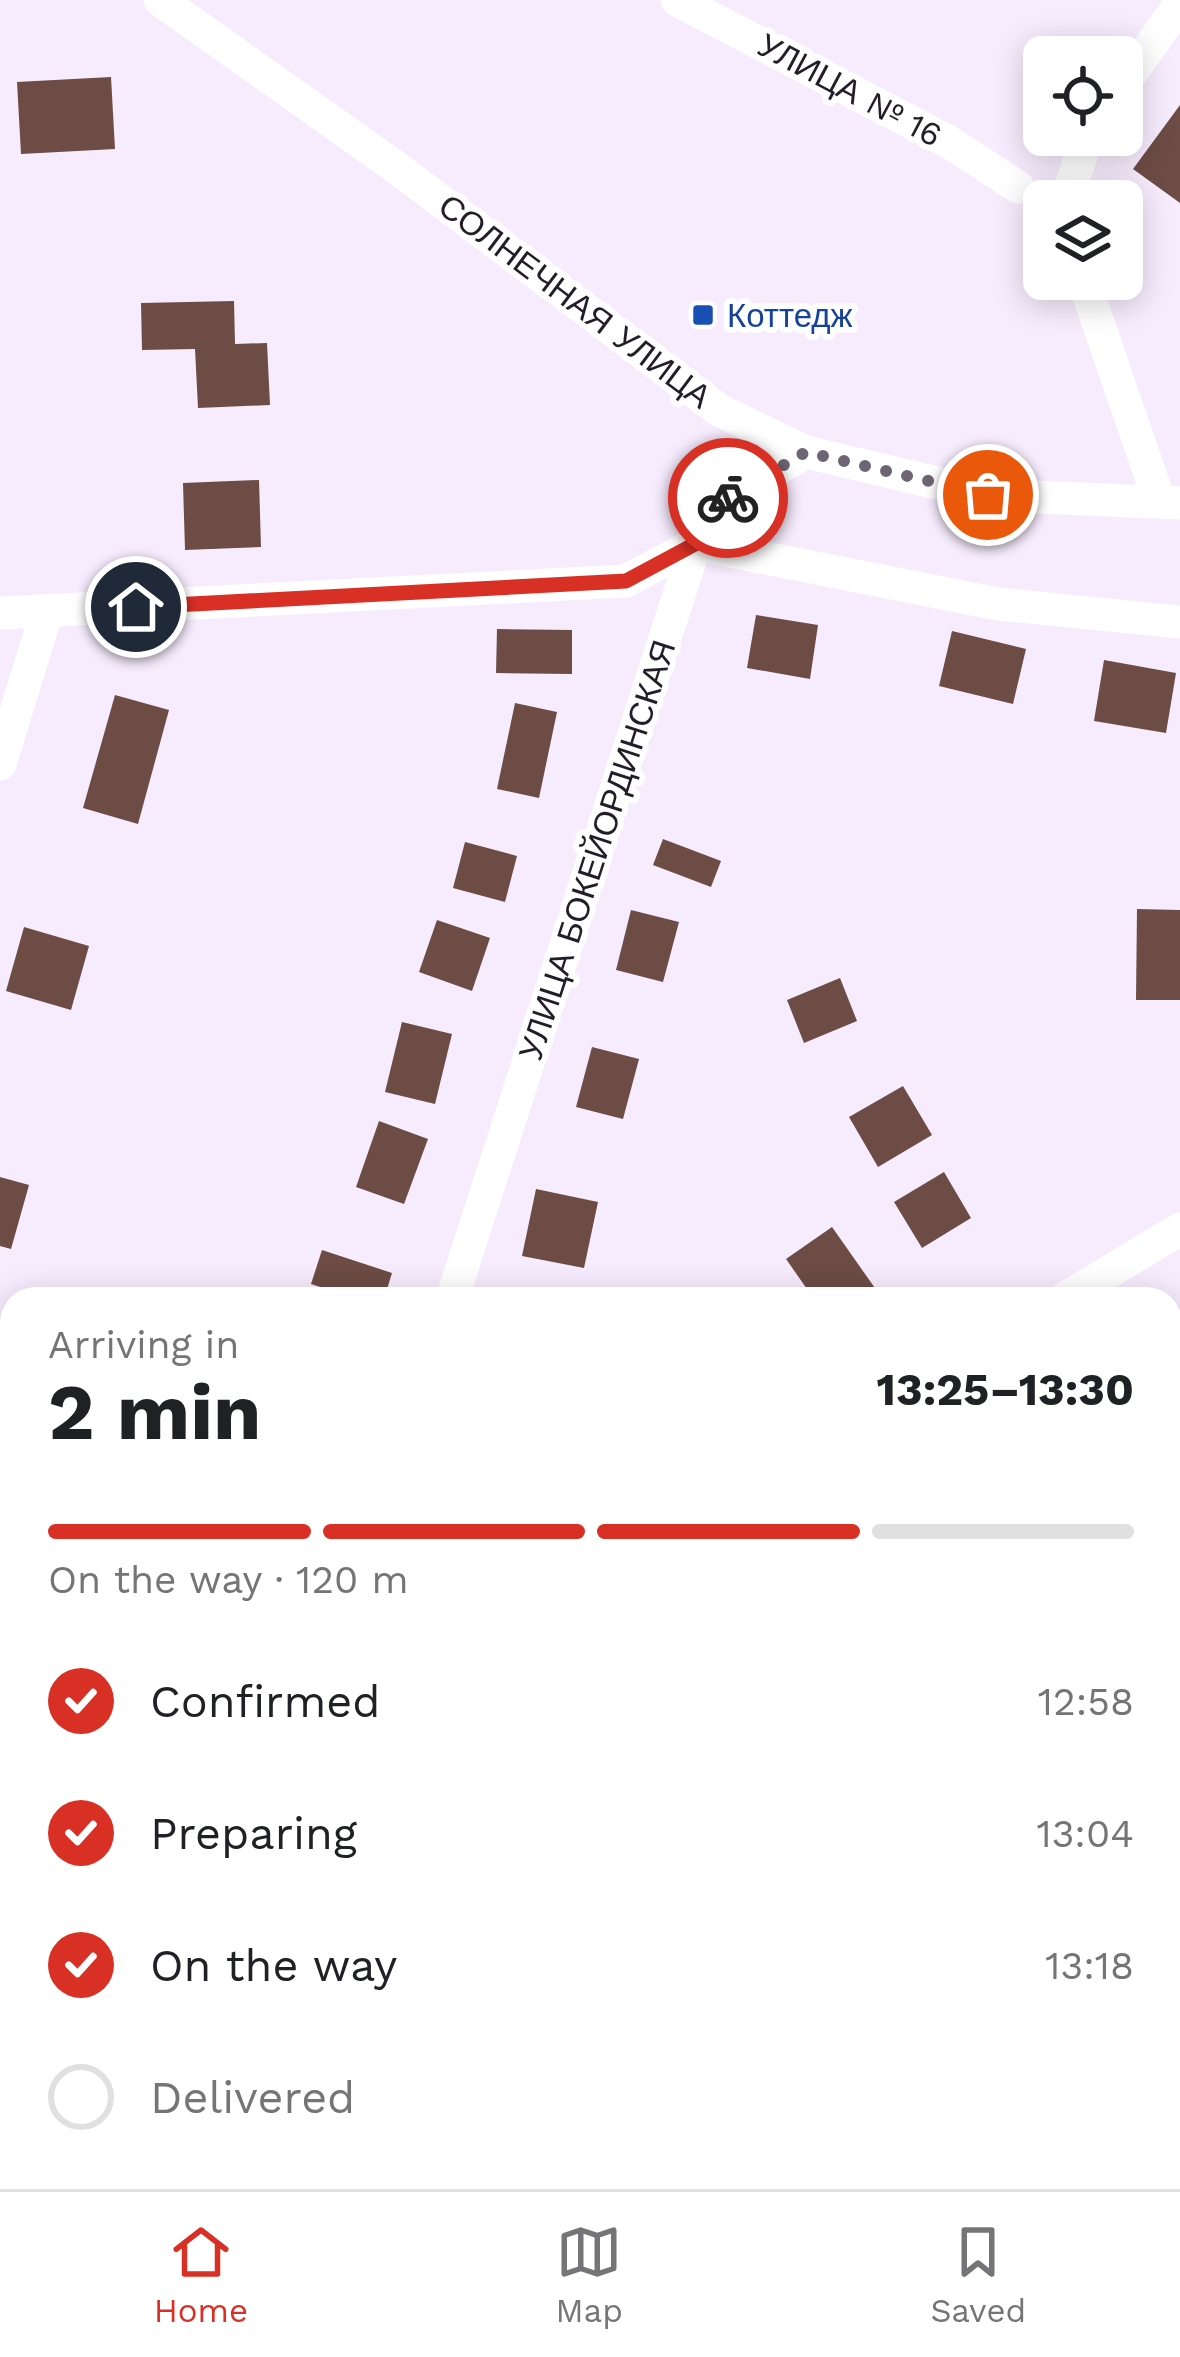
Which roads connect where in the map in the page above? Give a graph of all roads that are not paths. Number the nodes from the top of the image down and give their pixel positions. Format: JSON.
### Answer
{"nodes":[{"id":1,"x":160,"y":0,"type":"edge"},
{"id":2,"x":677,"y":0,"type":"edge"},
{"id":3,"x":1180,"y":4,"type":"edge"},
{"id":4,"x":1143,"y":56,"type":"edge"},
{"id":5,"x":1018,"y":187,"type":"dead end"},
{"id":6,"x":1091,"y":300,"type":"edge"},
{"id":7,"x":806,"y":452,"type":"junction"},
{"id":8,"x":1170,"y":501,"type":"edge"},
{"id":9,"x":695,"y":544,"type":"junction"},
{"id":10,"x":46,"y":611,"type":"junction"},
{"id":11,"x":0,"y":613,"type":"edge"},
{"id":12,"x":1180,"y":622,"type":"edge"},
{"id":13,"x":0,"y":764,"type":"edge"},
{"id":14,"x":1180,"y":1228,"type":"edge"},
{"id":15,"x":456,"y":1287,"type":"edge"},
{"id":16,"x":1084,"y":1287,"type":"edge"}],
"edges":[{"from":1,"to":7,"type":"street","name":"СОЛНЕЧНАЯ УЛИЦА"},
{"from":2,"to":5,"type":"street","name":"УЛИЦА № 16"},
{"from":3,"to":4,"type":"street"},
{"from":6,"to":8,"type":"street"},
{"from":7,"to":8,"type":"street","name":"СОЛНЕЧНАЯ УЛИЦА"},
{"from":7,"to":9,"type":"street","name":"УЛИЦА БОКЕЙОРДИНСКАЯ"},
{"from":9,"to":10,"type":"street"},
{"from":9,"to":12,"type":"street"},
{"from":9,"to":15,"type":"street","name":"УЛИЦА БОКЕЙОРДИНСКАЯ"},
{"from":10,"to":11,"type":"street"},
{"from":10,"to":13,"type":"street"},
{"from":14,"to":16,"type":"street"}]}
